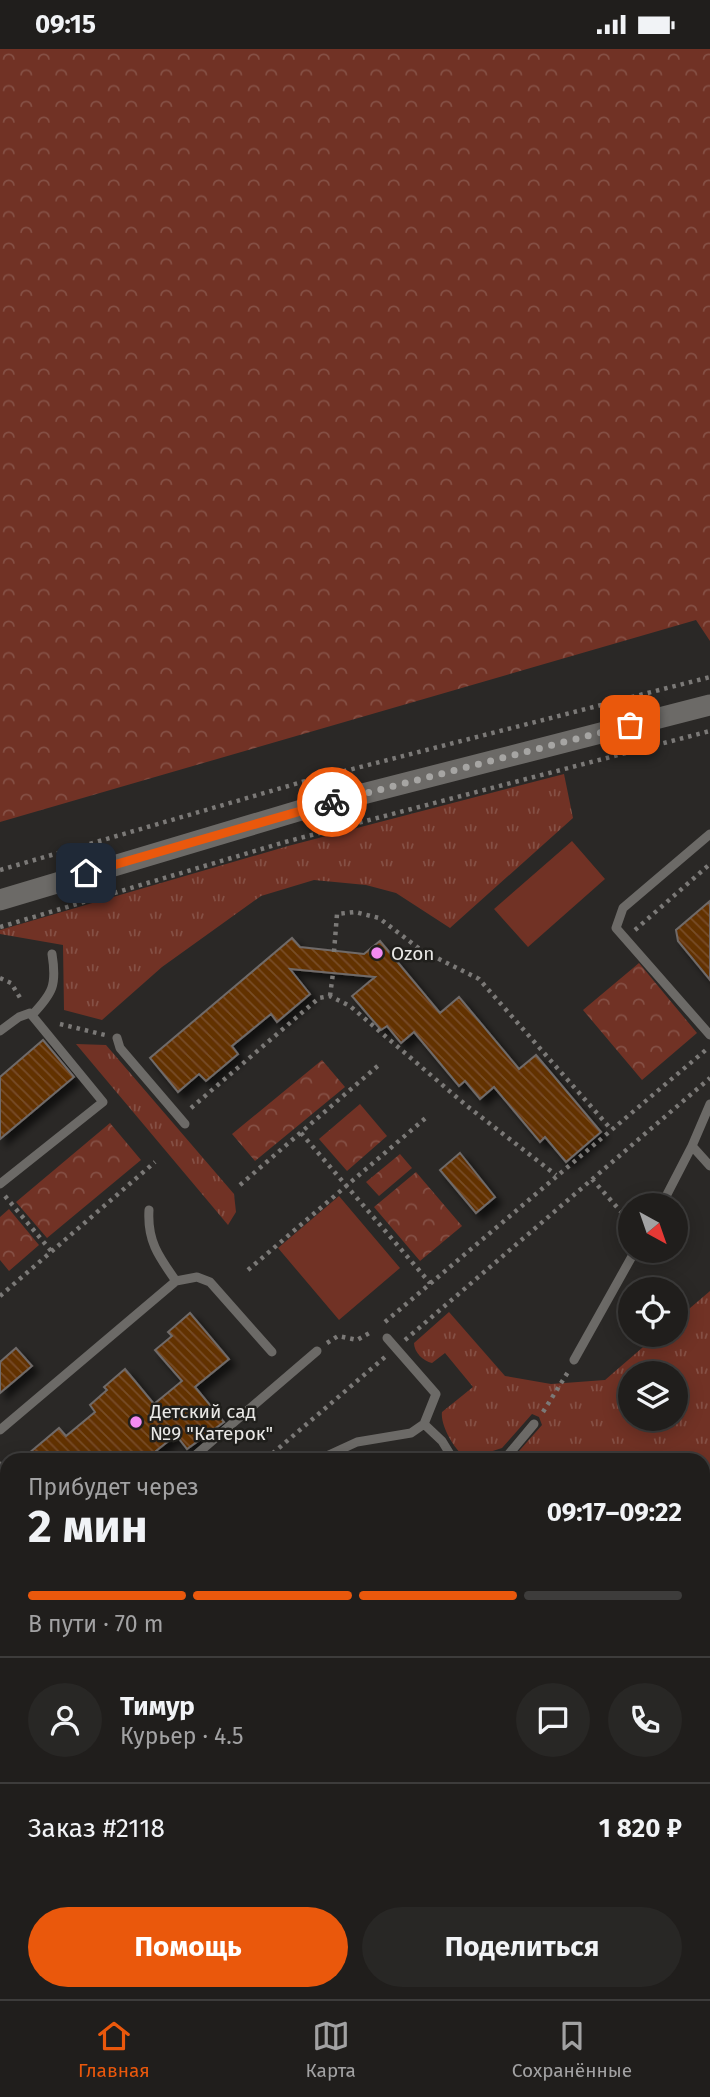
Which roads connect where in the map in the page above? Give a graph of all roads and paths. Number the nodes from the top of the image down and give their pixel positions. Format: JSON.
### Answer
{"nodes":[{"id":1,"x":710,"y":677,"type":"edge"},
{"id":2,"x":710,"y":705,"type":"edge"},
{"id":3,"x":710,"y":731,"type":"edge"},
{"id":4,"x":710,"y":834,"type":"edge"},
{"id":5,"x":710,"y":864,"type":"edge"},
{"id":6,"x":0,"y":870,"type":"edge"},
{"id":7,"x":0,"y":900,"type":"edge"},
{"id":8,"x":0,"y":927,"type":"edge"},
{"id":9,"x":636,"y":935,"type":"dead end"},
{"id":10,"x":334,"y":952,"type":"dead end"},
{"id":11,"x":52,"y":954,"type":"dead end"},
{"id":12,"x":333,"y":973,"type":"dead end"},
{"id":13,"x":0,"y":978,"type":"edge"},
{"id":14,"x":330,"y":996,"type":"junction"},
{"id":15,"x":32,"y":1015,"type":"junction"},
{"id":16,"x":0,"y":1031,"type":"edge"},
{"id":17,"x":710,"y":1035,"type":"edge"},
{"id":18,"x":117,"y":1038,"type":"joint"},
{"id":19,"x":710,"y":1046,"type":"edge"},
{"id":20,"x":380,"y":1064,"type":"dead end"},
{"id":21,"x":710,"y":1078,"type":"edge"},
{"id":22,"x":710,"y":1104,"type":"edge"},
{"id":23,"x":428,"y":1115,"type":"dead end"},
{"id":24,"x":182,"y":1121,"type":"joint"},
{"id":25,"x":610,"y":1128,"type":"junction"},
{"id":26,"x":301,"y":1133,"type":"junction"},
{"id":27,"x":692,"y":1146,"type":"junction"},
{"id":28,"x":155,"y":1162,"type":"dead end"},
{"id":29,"x":710,"y":1166,"type":"edge"},
{"id":30,"x":556,"y":1175,"type":"junction"},
{"id":31,"x":592,"y":1178,"type":"junction"},
{"id":32,"x":0,"y":1184,"type":"edge"},
{"id":33,"x":240,"y":1185,"type":"dead end"},
{"id":34,"x":346,"y":1186,"type":"junction"},
{"id":35,"x":0,"y":1190,"type":"edge"},
{"id":36,"x":667,"y":1193,"type":"edge"},
{"id":37,"x":618,"y":1208,"type":"edge"},
{"id":38,"x":149,"y":1210,"type":"dead end"},
{"id":39,"x":52,"y":1252,"type":"junction"},
{"id":40,"x":628,"y":1263,"type":"edge"},
{"id":41,"x":248,"y":1270,"type":"dead end"},
{"id":42,"x":176,"y":1282,"type":"junction"},
{"id":43,"x":430,"y":1283,"type":"junction"},
{"id":44,"x":0,"y":1296,"type":"edge"},
{"id":45,"x":387,"y":1338,"type":"dead end"},
{"id":46,"x":396,"y":1347,"type":"junction"},
{"id":47,"x":317,"y":1351,"type":"joint"},
{"id":48,"x":272,"y":1352,"type":"dead end"},
{"id":49,"x":574,"y":1360,"type":"joint"},
{"id":50,"x":424,"y":1424,"type":"junction"},
{"id":51,"x":534,"y":1425,"type":"joint"},
{"id":52,"x":0,"y":1430,"type":"edge"},
{"id":53,"x":198,"y":1453,"type":"edge"},
{"id":54,"x":273,"y":1453,"type":"edge"},
{"id":55,"x":333,"y":1453,"type":"edge"},
{"id":56,"x":449,"y":1453,"type":"edge"},
{"id":57,"x":505,"y":1453,"type":"edge"}],
"edges":[{"from":1,"to":6,"type":"path"},
{"from":2,"to":7,"type":"main road"},
{"from":3,"to":8,"type":"path"},
{"from":4,"to":17,"type":"lane"},
{"from":5,"to":9,"type":"path"},
{"from":10,"to":25,"type":"path"},
{"from":11,"to":15,"type":"lane"},
{"from":12,"to":14,"type":"path"},
{"from":13,"to":15,"type":"path"},
{"from":14,"to":24,"type":"path"},
{"from":14,"to":30,"type":"path"},
{"from":15,"to":16,"type":"lane"},
{"from":15,"to":18,"type":"path"},
{"from":15,"to":32,"type":"lane"},
{"from":18,"to":24,"type":"lane"},
{"from":19,"to":25,"type":"path"},
{"from":20,"to":26,"type":"path"},
{"from":21,"to":31,"type":"path"},
{"from":22,"to":27,"type":"lane"},
{"from":23,"to":34,"type":"path"},
{"from":25,"to":30,"type":"path"},
{"from":26,"to":33,"type":"path"},
{"from":26,"to":34,"type":"path"},
{"from":27,"to":29,"type":"lane"},
{"from":27,"to":36,"type":"lane"},
{"from":28,"to":39,"type":"path"},
{"from":30,"to":43,"type":"path"},
{"from":31,"to":37,"type":"path"},
{"from":31,"to":46,"type":"path"},
{"from":34,"to":41,"type":"path"},
{"from":34,"to":43,"type":"path"},
{"from":35,"to":39,"type":"path"},
{"from":38,"to":42,"type":"lane"},
{"from":39,"to":44,"type":"path"},
{"from":40,"to":49,"type":"lane"},
{"from":42,"to":48,"type":"lane"},
{"from":42,"to":52,"type":"lane"},
{"from":43,"to":47,"type":"path"},
{"from":45,"to":46,"type":"lane"},
{"from":46,"to":50,"type":"lane"},
{"from":46,"to":54,"type":"path"},
{"from":47,"to":53,"type":"lane"},
{"from":49,"to":51,"type":"path"},
{"from":50,"to":55,"type":"lane"},
{"from":50,"to":56,"type":"lane"},
{"from":51,"to":57,"type":"lane"}]}
